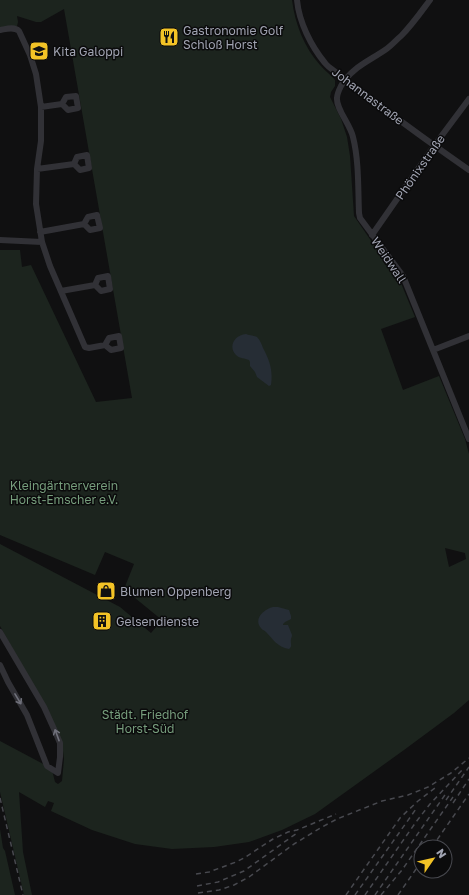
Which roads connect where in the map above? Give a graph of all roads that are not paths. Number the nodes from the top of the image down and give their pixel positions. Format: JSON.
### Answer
{"nodes":[{"id":1,"x":297,"y":0,"type":"edge"},
{"id":2,"x":430,"y":0,"type":"edge"},
{"id":3,"x":0,"y":30,"type":"edge"},
{"id":4,"x":345,"y":80,"type":"junction"},
{"id":5,"x":469,"y":99,"type":"edge"},
{"id":6,"x":62,"y":104,"type":"dead end"},
{"id":7,"x":41,"y":107,"type":"junction"},
{"id":8,"x":434,"y":146,"type":"junction"},
{"id":9,"x":74,"y":164,"type":"dead end"},
{"id":10,"x":37,"y":170,"type":"junction"},
{"id":11,"x":469,"y":170,"type":"edge"},
{"id":12,"x":84,"y":224,"type":"dead end"},
{"id":13,"x":40,"y":232,"type":"junction"},
{"id":14,"x":372,"y":235,"type":"junction"},
{"id":15,"x":0,"y":240,"type":"edge"},
{"id":16,"x":42,"y":242,"type":"junction"},
{"id":17,"x":95,"y":285,"type":"dead end"},
{"id":18,"x":61,"y":291,"type":"junction"},
{"id":19,"x":469,"y":336,"type":"edge"},
{"id":20,"x":105,"y":345,"type":"dead end"},
{"id":21,"x":433,"y":350,"type":"junction"},
{"id":22,"x":469,"y":439,"type":"edge"},
{"id":23,"x":0,"y":632,"type":"edge"},
{"id":24,"x":0,"y":665,"type":"edge"}],
"edges":[{"from":1,"to":4,"type":"street","name":"Johannastraße"},
{"from":2,"to":4,"type":"street"},
{"from":3,"to":7,"type":"street"},
{"from":4,"to":8,"type":"street","name":"Johannastraße"},
{"from":4,"to":14,"type":"street","name":"Weidwall"},
{"from":5,"to":8,"type":"street","name":"Phönixstraße"},
{"from":6,"to":7,"type":"street"},
{"from":7,"to":10,"type":"street"},
{"from":8,"to":11,"type":"street","name":"Johannastraße"},
{"from":8,"to":14,"type":"street","name":"Phönixstraße"},
{"from":9,"to":10,"type":"street"},
{"from":10,"to":13,"type":"street"},
{"from":12,"to":13,"type":"street"},
{"from":13,"to":16,"type":"street"},
{"from":14,"to":21,"type":"street","name":"Weidwall"},
{"from":15,"to":16,"type":"street"},
{"from":16,"to":18,"type":"street"},
{"from":17,"to":18,"type":"street"},
{"from":18,"to":20,"type":"street"},
{"from":19,"to":21,"type":"street"},
{"from":21,"to":22,"type":"street","name":"Weidwall"},
{"from":24,"to":23,"type":"street","one_way":true}]}
